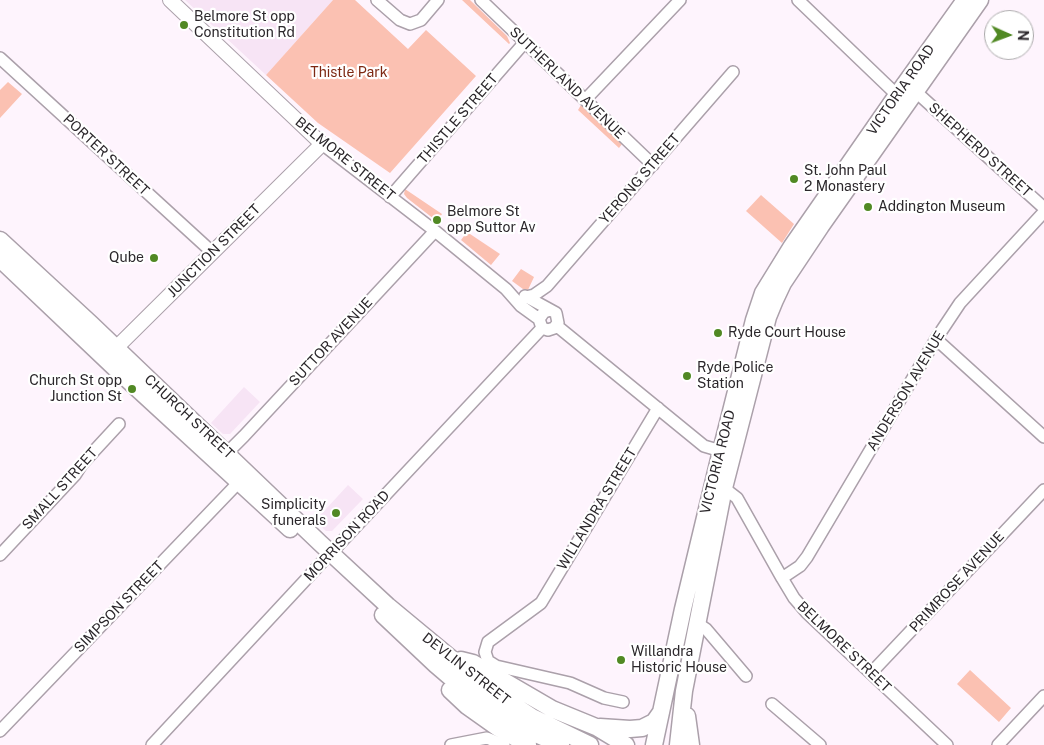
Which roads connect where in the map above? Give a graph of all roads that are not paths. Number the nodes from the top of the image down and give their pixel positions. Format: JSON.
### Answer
{"nodes":[{"id":1,"x":170,"y":0,"type":"edge"},
{"id":2,"x":377,"y":0,"type":"edge"},
{"id":3,"x":438,"y":0,"type":"edge"},
{"id":4,"x":481,"y":0,"type":"edge"},
{"id":5,"x":680,"y":0,"type":"edge"},
{"id":6,"x":798,"y":0,"type":"edge"},
{"id":7,"x":965,"y":0,"type":"edge"},
{"id":8,"x":980,"y":0,"type":"edge"},
{"id":9,"x":525,"y":42,"type":"junction"},
{"id":10,"x":0,"y":58,"type":"edge"},
{"id":11,"x":733,"y":72,"type":"dead end"},
{"id":12,"x":915,"y":91,"type":"junction"},
{"id":13,"x":897,"y":95,"type":"junction"},
{"id":14,"x":585,"y":100,"type":"junction"},
{"id":15,"x":322,"y":144,"type":"junction"},
{"id":16,"x":653,"y":165,"type":"junction"},
{"id":17,"x":390,"y":197,"type":"junction"},
{"id":18,"x":1044,"y":208,"type":"edge"},
{"id":19,"x":1044,"y":212,"type":"edge"},
{"id":20,"x":435,"y":231,"type":"junction"},
{"id":21,"x":0,"y":240,"type":"edge"},
{"id":22,"x":212,"y":252,"type":"junction"},
{"id":23,"x":0,"y":259,"type":"edge"},
{"id":24,"x":547,"y":286,"type":"junction"},
{"id":25,"x":506,"y":289,"type":"junction"},
{"id":26,"x":538,"y":304,"type":"junction"},
{"id":27,"x":541,"y":324,"type":"junction"},
{"id":28,"x":557,"y":326,"type":"junction"},
{"id":29,"x":936,"y":339,"type":"junction"},
{"id":30,"x":111,"y":353,"type":"junction"},
{"id":31,"x":658,"y":408,"type":"junction"},
{"id":32,"x":119,"y":424,"type":"dead end"},
{"id":33,"x":1044,"y":437,"type":"edge"},
{"id":34,"x":721,"y":451,"type":"junction"},
{"id":35,"x":226,"y":452,"type":"junction"},
{"id":36,"x":238,"y":482,"type":"junction"},
{"id":37,"x":724,"y":488,"type":"junction"},
{"id":38,"x":1044,"y":490,"type":"edge"},
{"id":39,"x":0,"y":555,"type":"edge"},
{"id":40,"x":327,"y":557,"type":"junction"},
{"id":41,"x":782,"y":578,"type":"junction"},
{"id":42,"x":378,"y":605,"type":"junction"},
{"id":43,"x":534,"y":609,"type":"joint"},
{"id":44,"x":697,"y":624,"type":"junction"},
{"id":45,"x":450,"y":657,"type":"junction"},
{"id":46,"x":871,"y":673,"type":"junction"},
{"id":47,"x":746,"y":676,"type":"dead end"},
{"id":48,"x":684,"y":691,"type":"junction"},
{"id":49,"x":1044,"y":696,"type":"edge"},
{"id":50,"x":623,"y":702,"type":"dead end"},
{"id":51,"x":772,"y":704,"type":"dead end"},
{"id":52,"x":660,"y":717,"type":"junction"},
{"id":53,"x":680,"y":722,"type":"junction"},
{"id":54,"x":596,"y":727,"type":"junction"},
{"id":55,"x":0,"y":731,"type":"edge"},
{"id":56,"x":624,"y":744,"type":"edge"},
{"id":57,"x":152,"y":745,"type":"edge"},
{"id":58,"x":450,"y":745,"type":"edge"},
{"id":59,"x":504,"y":745,"type":"edge"},
{"id":60,"x":528,"y":745,"type":"edge"},
{"id":61,"x":562,"y":745,"type":"edge"},
{"id":62,"x":590,"y":745,"type":"edge"},
{"id":63,"x":656,"y":745,"type":"edge"},
{"id":64,"x":672,"y":745,"type":"edge"},
{"id":65,"x":678,"y":745,"type":"edge"},
{"id":66,"x":691,"y":745,"type":"edge"},
{"id":67,"x":820,"y":745,"type":"edge"},
{"id":68,"x":946,"y":745,"type":"edge"},
{"id":69,"x":998,"y":745,"type":"edge"}],
"edges":[{"from":1,"to":15,"type":"main road","name":"BELMORE STREET"},
{"from":2,"to":3,"type":"street"},
{"from":4,"to":9,"type":"street","name":"SUTHERLAND AVENUE"},
{"from":5,"to":14,"type":"street"},
{"from":6,"to":13,"type":"street"},
{"from":7,"to":13,"type":"highway","name":"VICTORIA ROAD"},
{"from":8,"to":12,"type":"highway","name":"VICTORIA ROAD"},
{"from":9,"to":14,"type":"street","name":"SUTHERLAND AVENUE"},
{"from":9,"to":17,"type":"street","name":"THISTLE STREET"},
{"from":10,"to":22,"type":"street","name":"PORTER STREET"},
{"from":11,"to":16,"type":"street","name":"YERONG STREET"},
{"from":12,"to":18,"type":"street","name":"SHEPHERD STREET"},
{"from":12,"to":37,"type":"highway","name":"VICTORIA ROAD"},
{"from":13,"to":34,"type":"highway","name":"VICTORIA ROAD"},
{"from":14,"to":16,"type":"street","name":"SUTHERLAND AVENUE"},
{"from":15,"to":17,"type":"street","name":"BELMORE STREET"},
{"from":15,"to":22,"type":"main road","name":"JUNCTION STREET"},
{"from":16,"to":24,"type":"street","name":"YERONG STREET"},
{"from":17,"to":20,"type":"street","name":"BELMORE STREET"},
{"from":19,"to":29,"type":"street","name":"ANDERSON AVENUE"},
{"from":20,"to":25,"type":"street","name":"BELMORE STREET"},
{"from":20,"to":35,"type":"street","name":"SUTTOR AVENUE"},
{"from":21,"to":30,"type":"highway","name":"CHURCH STREET"},
{"from":22,"to":30,"type":"main road","name":"JUNCTION STREET"},
{"from":23,"to":30,"type":"highway","name":"CHURCH STREET"},
{"from":24,"to":26,"type":"street","name":"YERONG STREET"},
{"from":24,"to":26,"type":"street","name":"YERONG STREET"},
{"from":25,"to":26,"type":"street","name":"BELMORE STREET"},
{"from":25,"to":27,"type":"street","name":"BELMORE STREET"},
{"from":26,"to":27,"type":"street","name":"MORRISON ROAD"},
{"from":26,"to":28,"type":"street"},
{"from":27,"to":28,"type":"street"},
{"from":27,"to":40,"type":"street","name":"MORRISON ROAD"},
{"from":28,"to":31,"type":"street"},
{"from":29,"to":33,"type":"street"},
{"from":29,"to":41,"type":"street","name":"ANDERSON AVENUE"},
{"from":30,"to":35,"type":"highway","name":"CHURCH STREET"},
{"from":30,"to":36,"type":"highway","name":"CHURCH STREET"},
{"from":31,"to":34,"type":"street"},
{"from":31,"to":43,"type":"street","name":"WILLANDRA STREET"},
{"from":32,"to":39,"type":"street","name":"SMALL STREET"},
{"from":34,"to":52,"type":"highway","name":"VICTORIA ROAD"},
{"from":35,"to":40,"type":"highway","name":"CHURCH STREET"},
{"from":36,"to":40,"type":"highway","name":"CHURCH STREET"},
{"from":36,"to":55,"type":"street","name":"SIMPSON STREET"},
{"from":37,"to":41,"type":"street","name":"BELMORE STREET"},
{"from":37,"to":44,"type":"highway","name":"VICTORIA ROAD"},
{"from":38,"to":46,"type":"street","name":"PRIMROSE AVENUE"},
{"from":40,"to":42,"type":"highway","name":"CHURCH STREET"},
{"from":40,"to":57,"type":"street","name":"MORRISON ROAD"},
{"from":41,"to":46,"type":"street","name":"BELMORE STREET"},
{"from":42,"to":45,"type":"highway","name":"DEVLIN STREET"},
{"from":42,"to":60,"type":"highway"},
{"from":42,"to":61,"type":"highway","name":"DEVLIN STREET"},
{"from":43,"to":50,"type":"street","name":"DEVLIN STREET"},
{"from":44,"to":47,"type":"street"},
{"from":44,"to":48,"type":"highway","name":"VICTORIA ROAD"},
{"from":45,"to":54,"type":"highway"},
{"from":45,"to":62,"type":"highway","name":"DEVLIN STREET"},
{"from":46,"to":68,"type":"street","name":"BELMORE STREET"},
{"from":48,"to":53,"type":"highway","name":"VICTORIA ROAD"},
{"from":48,"to":66,"type":"highway"},
{"from":49,"to":69,"type":"street"},
{"from":51,"to":67,"type":"street"},
{"from":52,"to":54,"type":"highway"},
{"from":52,"to":63,"type":"highway","name":"VICTORIA ROAD"},
{"from":53,"to":64,"type":"highway"},
{"from":53,"to":65,"type":"highway","name":"VICTORIA ROAD"},
{"from":54,"to":56,"type":"highway"},
{"from":58,"to":59,"type":"street"}]}
